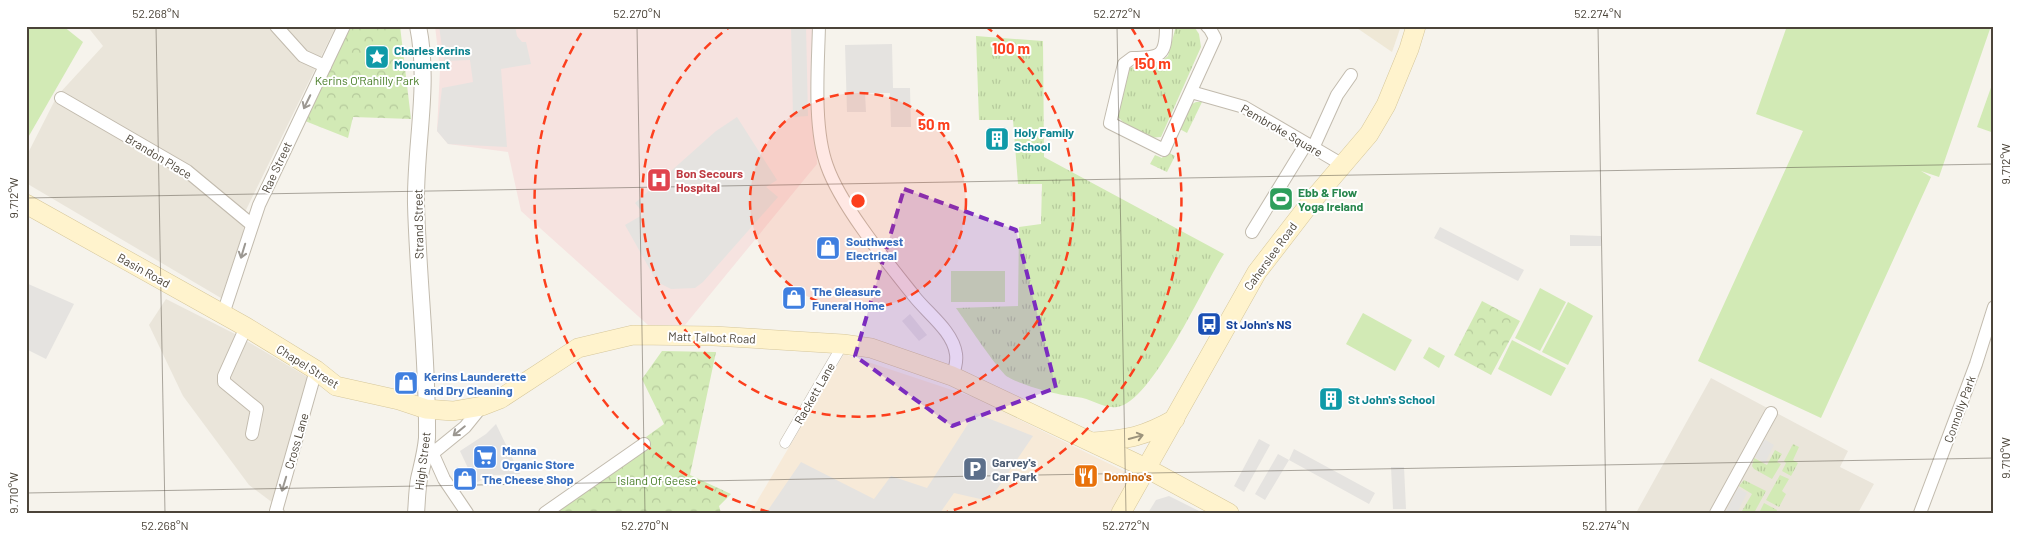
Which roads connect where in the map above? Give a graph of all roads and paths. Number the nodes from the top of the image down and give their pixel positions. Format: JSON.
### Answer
{"nodes":[{"id":1,"x":276,"y":26,"type":"edge"},
{"id":2,"x":344,"y":26,"type":"edge"},
{"id":3,"x":418,"y":26,"type":"edge"},
{"id":4,"x":819,"y":26,"type":"edge"},
{"id":5,"x":1166,"y":26,"type":"edge"},
{"id":6,"x":1207,"y":26,"type":"edge"},
{"id":7,"x":1416,"y":26,"type":"edge"},
{"id":8,"x":325,"y":66,"type":"junction"},
{"id":9,"x":1351,"y":74,"type":"dead end"},
{"id":10,"x":1191,"y":92,"type":"junction"},
{"id":11,"x":61,"y":98,"type":"dead end"},
{"id":12,"x":1310,"y":146,"type":"junction"},
{"id":13,"x":1343,"y":165,"type":"junction"},
{"id":14,"x":26,"y":204,"type":"edge"},
{"id":15,"x":251,"y":224,"type":"junction"},
{"id":16,"x":1252,"y":232,"type":"dead end"},
{"id":17,"x":1994,"y":307,"type":"edge"},
{"id":18,"x":223,"y":314,"type":"junction"},
{"id":19,"x":254,"y":332,"type":"junction"},
{"id":20,"x":843,"y":344,"type":"junction"},
{"id":21,"x":316,"y":370,"type":"junction"},
{"id":22,"x":952,"y":376,"type":"junction"},
{"id":23,"x":482,"y":406,"type":"junction"},
{"id":24,"x":420,"y":407,"type":"junction"},
{"id":25,"x":1770,"y":413,"type":"dead end"},
{"id":26,"x":1174,"y":419,"type":"junction"},
{"id":27,"x":252,"y":434,"type":"dead end"},
{"id":28,"x":1094,"y":442,"type":"junction"},
{"id":29,"x":785,"y":443,"type":"dead end"},
{"id":30,"x":644,"y":444,"type":"dead end"},
{"id":31,"x":430,"y":447,"type":"junction"},
{"id":32,"x":1148,"y":469,"type":"junction"},
{"id":33,"x":441,"y":471,"type":"junction"},
{"id":34,"x":418,"y":482,"type":"junction"},
{"id":35,"x":277,"y":512,"type":"edge"},
{"id":36,"x":1923,"y":512,"type":"edge"},
{"id":37,"x":416,"y":513,"type":"edge"},
{"id":38,"x":467,"y":513,"type":"edge"},
{"id":39,"x":545,"y":513,"type":"edge"},
{"id":40,"x":1121,"y":513,"type":"edge"},
{"id":41,"x":1229,"y":513,"type":"edge"},
{"id":42,"x":1716,"y":513,"type":"edge"}],
"edges":[{"from":1,"to":8,"type":"street"},
{"from":2,"to":8,"type":"street","name":"Rae Street"},
{"from":3,"to":24,"type":"street","name":"Strand Street"},
{"from":4,"to":22,"type":"street"},
{"from":5,"to":10,"type":"street"},
{"from":6,"to":10,"type":"street"},
{"from":7,"to":13,"type":"main road","name":"Caherslee Road"},
{"from":8,"to":15,"type":"street","name":"Rae Street","one_way":true},
{"from":9,"to":12,"type":"street"},
{"from":10,"to":12,"type":"street","name":"Pembroke Square"},
{"from":11,"to":15,"type":"street","name":"Brandon Place"},
{"from":12,"to":13,"type":"street","name":"Pembroke Square"},
{"from":12,"to":16,"type":"street"},
{"from":13,"to":26,"type":"main road","name":"Caherslee Road"},
{"from":14,"to":18,"type":"main road","name":"Basin Road"},
{"from":15,"to":18,"type":"street","name":"Rae Street","one_way":true},
{"from":17,"to":36,"type":"street","name":"Connolly Park"},
{"from":18,"to":19,"type":"main road","name":"Basin Road"},
{"from":19,"to":21,"type":"main road","name":"Chapel Street"},
{"from":19,"to":27,"type":"street"},
{"from":20,"to":22,"type":"main road","name":"Matt Talbot Road"},
{"from":20,"to":23,"type":"main road","name":"Matt Talbot Road"},
{"from":20,"to":29,"type":"street","name":"Rackett Lane"},
{"from":21,"to":24,"type":"main road","name":"Chapel Street"},
{"from":21,"to":35,"type":"street","name":"Cross Lane","one_way":true},
{"from":22,"to":28,"type":"main road","name":"Matt Talbot Road"},
{"from":23,"to":24,"type":"main road","name":"Matt Talbot Road"},
{"from":23,"to":31,"type":"street","one_way":true},
{"from":24,"to":31,"type":"street","name":"High Street"},
{"from":25,"to":42,"type":"street"},
{"from":28,"to":26,"type":"main road","one_way":true},
{"from":26,"to":32,"type":"main road","name":"Caherslee Road"},
{"from":28,"to":32,"type":"main road","name":"Matt Talbot Road"},
{"from":30,"to":39,"type":"street"},
{"from":31,"to":33,"type":"street"},
{"from":31,"to":34,"type":"street","name":"High Street"},
{"from":32,"to":40,"type":"main road","name":"Caherslee Road"},
{"from":32,"to":41,"type":"main road","name":"Matt Talbot Road"},
{"from":33,"to":34,"type":"street"},
{"from":33,"to":38,"type":"street"},
{"from":34,"to":37,"type":"street","name":"High Street"}]}
